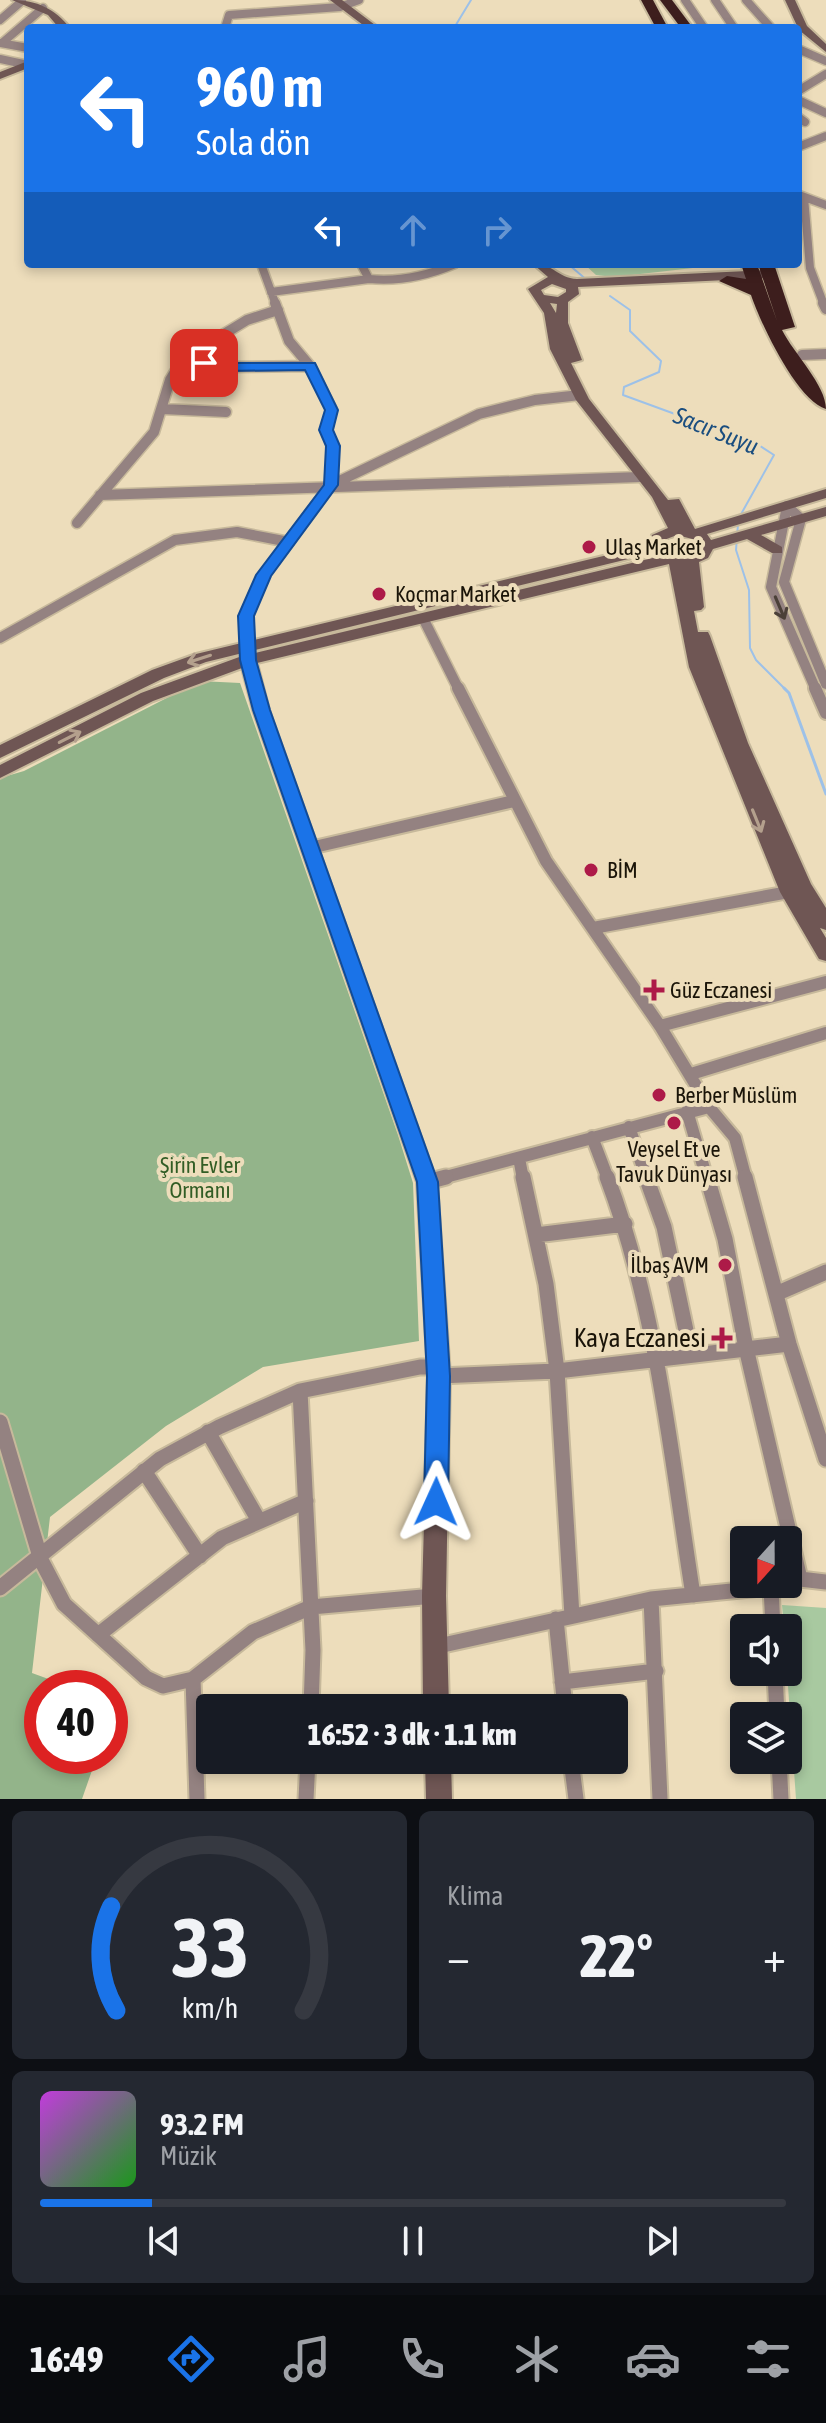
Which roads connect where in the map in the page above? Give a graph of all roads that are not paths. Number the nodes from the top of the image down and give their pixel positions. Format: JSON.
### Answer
{"nodes":[{"id":1,"x":19,"y":0,"type":"edge"},
{"id":2,"x":360,"y":0,"type":"edge"},
{"id":3,"x":647,"y":0,"type":"edge"},
{"id":4,"x":666,"y":0,"type":"edge"},
{"id":5,"x":685,"y":0,"type":"edge"},
{"id":6,"x":715,"y":0,"type":"edge"},
{"id":7,"x":746,"y":0,"type":"edge"},
{"id":8,"x":790,"y":0,"type":"edge"},
{"id":9,"x":337,"y":3,"type":"edge"},
{"id":10,"x":43,"y":8,"type":"junction"},
{"id":11,"x":355,"y":14,"type":"junction"},
{"id":12,"x":0,"y":20,"type":"edge"},
{"id":13,"x":59,"y":24,"type":"edge"},
{"id":14,"x":226,"y":24,"type":"edge"},
{"id":15,"x":369,"y":24,"type":"edge"},
{"id":16,"x":660,"y":24,"type":"edge"},
{"id":17,"x":684,"y":24,"type":"edge"},
{"id":18,"x":701,"y":24,"type":"edge"},
{"id":19,"x":731,"y":24,"type":"edge"},
{"id":20,"x":767,"y":24,"type":"edge"},
{"id":21,"x":799,"y":24,"type":"edge"},
{"id":22,"x":802,"y":29,"type":"edge"},
{"id":23,"x":1,"y":43,"type":"edge"},
{"id":24,"x":24,"y":47,"type":"edge"},
{"id":25,"x":826,"y":49,"type":"edge"},
{"id":26,"x":802,"y":51,"type":"edge"},
{"id":27,"x":0,"y":59,"type":"edge"},
{"id":28,"x":826,"y":61,"type":"edge"},
{"id":29,"x":24,"y":64,"type":"edge"},
{"id":30,"x":24,"y":67,"type":"edge"},
{"id":31,"x":826,"y":74,"type":"edge"},
{"id":32,"x":0,"y":76,"type":"edge"},
{"id":33,"x":802,"y":79,"type":"edge"},
{"id":34,"x":826,"y":82,"type":"edge"},
{"id":35,"x":807,"y":85,"type":"junction"},
{"id":36,"x":802,"y":88,"type":"edge"},
{"id":37,"x":802,"y":97,"type":"edge"},
{"id":38,"x":802,"y":101,"type":"edge"},
{"id":39,"x":810,"y":106,"type":"junction"},
{"id":40,"x":826,"y":113,"type":"edge"},
{"id":41,"x":802,"y":115,"type":"edge"},
{"id":42,"x":826,"y":136,"type":"edge"},
{"id":43,"x":802,"y":145,"type":"edge"},
{"id":44,"x":826,"y":195,"type":"edge"},
{"id":45,"x":802,"y":196,"type":"edge"},
{"id":46,"x":802,"y":204,"type":"edge"},
{"id":47,"x":822,"y":204,"type":"edge"},
{"id":48,"x":262,"y":268,"type":"edge"},
{"id":49,"x":363,"y":268,"type":"edge"},
{"id":50,"x":442,"y":268,"type":"edge"},
{"id":51,"x":532,"y":268,"type":"edge"},
{"id":52,"x":544,"y":268,"type":"edge"},
{"id":53,"x":810,"y":268,"type":"junction"},
{"id":54,"x":826,"y":269,"type":"edge"},
{"id":55,"x":758,"y":274,"type":"edge"},
{"id":56,"x":726,"y":278,"type":"junction"},
{"id":57,"x":369,"y":279,"type":"junction"},
{"id":58,"x":563,"y":282,"type":"junction"},
{"id":59,"x":540,"y":283,"type":"junction"},
{"id":60,"x":271,"y":292,"type":"junction"},
{"id":61,"x":569,"y":297,"type":"junction"},
{"id":62,"x":541,"y":298,"type":"junction"},
{"id":63,"x":826,"y":309,"type":"edge"},
{"id":64,"x":278,"y":310,"type":"junction"},
{"id":65,"x":826,"y":354,"type":"edge"},
{"id":66,"x":802,"y":355,"type":"junction"},
{"id":67,"x":183,"y":359,"type":"junction"},
{"id":68,"x":310,"y":366,"type":"junction"},
{"id":69,"x":826,"y":384,"type":"edge"},
{"id":70,"x":580,"y":395,"type":"junction"},
{"id":71,"x":826,"y":404,"type":"edge"},
{"id":72,"x":162,"y":409,"type":"junction"},
{"id":73,"x":226,"y":412,"type":"dead end"},
{"id":74,"x":640,"y":477,"type":"junction"},
{"id":75,"x":331,"y":485,"type":"junction"},
{"id":76,"x":826,"y":493,"type":"edge"},
{"id":77,"x":100,"y":495,"type":"junction"},
{"id":78,"x":787,"y":506,"type":"junction"},
{"id":79,"x":826,"y":511,"type":"edge"},
{"id":80,"x":801,"y":519,"type":"junction"},
{"id":81,"x":77,"y":523,"type":"dead end"},
{"id":82,"x":783,"y":525,"type":"junction"},
{"id":83,"x":687,"y":531,"type":"junction"},
{"id":84,"x":749,"y":534,"type":"junction"},
{"id":85,"x":289,"y":542,"type":"junction"},
{"id":86,"x":707,"y":546,"type":"junction"},
{"id":87,"x":777,"y":550,"type":"junction"},
{"id":88,"x":673,"y":557,"type":"junction"},
{"id":89,"x":424,"y":620,"type":"junction"},
{"id":90,"x":0,"y":638,"type":"edge"},
{"id":91,"x":247,"y":654,"type":"junction"},
{"id":92,"x":826,"y":684,"type":"edge"},
{"id":93,"x":826,"y":713,"type":"edge"},
{"id":94,"x":0,"y":752,"type":"edge"},
{"id":95,"x":0,"y":772,"type":"edge"},
{"id":96,"x":514,"y":801,"type":"junction"},
{"id":97,"x":310,"y":848,"type":"junction"},
{"id":98,"x":789,"y":892,"type":"junction"},
{"id":99,"x":826,"y":923,"type":"edge"},
{"id":100,"x":593,"y":928,"type":"junction"},
{"id":101,"x":826,"y":954,"type":"edge"},
{"id":102,"x":826,"y":982,"type":"edge"},
{"id":103,"x":660,"y":1026,"type":"junction"},
{"id":104,"x":826,"y":1033,"type":"edge"},
{"id":105,"x":691,"y":1074,"type":"junction"},
{"id":106,"x":709,"y":1107,"type":"junction"},
{"id":107,"x":687,"y":1111,"type":"junction"},
{"id":108,"x":629,"y":1127,"type":"junction"},
{"id":109,"x":592,"y":1137,"type":"junction"},
{"id":110,"x":519,"y":1158,"type":"junction"},
{"id":111,"x":427,"y":1182,"type":"junction"},
{"id":112,"x":625,"y":1224,"type":"junction"},
{"id":113,"x":536,"y":1235,"type":"junction"},
{"id":114,"x":826,"y":1272,"type":"edge"},
{"id":115,"x":778,"y":1293,"type":"junction"},
{"id":116,"x":789,"y":1344,"type":"junction"},
{"id":117,"x":746,"y":1348,"type":"junction"},
{"id":118,"x":691,"y":1354,"type":"junction"},
{"id":119,"x":655,"y":1358,"type":"junction"},
{"id":120,"x":557,"y":1371,"type":"junction"},
{"id":121,"x":438,"y":1372,"type":"junction"},
{"id":122,"x":300,"y":1391,"type":"junction"},
{"id":123,"x":0,"y":1422,"type":"edge"},
{"id":124,"x":208,"y":1432,"type":"junction"},
{"id":125,"x":826,"y":1459,"type":"edge"},
{"id":126,"x":144,"y":1471,"type":"junction"},
{"id":127,"x":306,"y":1501,"type":"junction"},
{"id":128,"x":259,"y":1521,"type":"junction"},
{"id":129,"x":776,"y":1526,"type":"edge"},
{"id":130,"x":200,"y":1556,"type":"junction"},
{"id":131,"x":41,"y":1560,"type":"junction"},
{"id":132,"x":826,"y":1582,"type":"edge"},
{"id":133,"x":802,"y":1583,"type":"edge"},
{"id":134,"x":0,"y":1588,"type":"edge"},
{"id":135,"x":730,"y":1590,"type":"edge"},
{"id":136,"x":693,"y":1595,"type":"junction"},
{"id":137,"x":434,"y":1596,"type":"junction"},
{"id":138,"x":651,"y":1599,"type":"junction"},
{"id":139,"x":311,"y":1607,"type":"junction"},
{"id":140,"x":564,"y":1617,"type":"junction"},
{"id":141,"x":98,"y":1635,"type":"junction"},
{"id":142,"x":434,"y":1647,"type":"junction"},
{"id":143,"x":656,"y":1671,"type":"junction"},
{"id":144,"x":193,"y":1679,"type":"junction"},
{"id":145,"x":562,"y":1682,"type":"junction"},
{"id":146,"x":311,"y":1694,"type":"edge"},
{"id":147,"x":436,"y":1694,"type":"edge"},
{"id":148,"x":563,"y":1694,"type":"edge"},
{"id":149,"x":307,"y":1774,"type":"edge"},
{"id":150,"x":438,"y":1774,"type":"edge"},
{"id":151,"x":573,"y":1774,"type":"edge"},
{"id":152,"x":780,"y":1774,"type":"edge"},
{"id":153,"x":197,"y":1799,"type":"edge"},
{"id":154,"x":306,"y":1799,"type":"edge"},
{"id":155,"x":439,"y":1799,"type":"edge"},
{"id":156,"x":576,"y":1799,"type":"edge"},
{"id":157,"x":660,"y":1799,"type":"edge"},
{"id":158,"x":781,"y":1799,"type":"edge"}],
"edges":[{"from":1,"to":10,"type":"street"},
{"from":1,"to":12,"type":"street"},
{"from":2,"to":9,"type":"street"},
{"from":2,"to":11,"type":"street"},
{"from":3,"to":16,"type":"highway"},
{"from":4,"to":17,"type":"highway"},
{"from":5,"to":18,"type":"street"},
{"from":6,"to":19,"type":"street"},
{"from":7,"to":20,"type":"street"},
{"from":8,"to":21,"type":"street"},
{"from":9,"to":11,"type":"street"},
{"from":9,"to":14,"type":"street"},
{"from":10,"to":13,"type":"street"},
{"from":10,"to":23,"type":"street"},
{"from":11,"to":15,"type":"street"},
{"from":22,"to":25,"type":"street"},
{"from":23,"to":24,"type":"street"},
{"from":26,"to":28,"type":"street"},
{"from":27,"to":29,"type":"street"},
{"from":30,"to":32,"type":"street"},
{"from":31,"to":35,"type":"street"},
{"from":33,"to":35,"type":"street"},
{"from":34,"to":37,"type":"street"},
{"from":35,"to":36,"type":"street"},
{"from":38,"to":39,"type":"street"},
{"from":39,"to":40,"type":"street"},
{"from":39,"to":41,"type":"street"},
{"from":42,"to":43,"type":"street"},
{"from":44,"to":47,"type":"street"},
{"from":45,"to":47,"type":"street"},
{"from":46,"to":53,"type":"street"},
{"from":48,"to":60,"type":"street"},
{"from":49,"to":57,"type":"street"},
{"from":50,"to":57,"type":"street"},
{"from":51,"to":59,"type":"street"},
{"from":52,"to":58,"type":"street"},
{"from":53,"to":54,"type":"street"},
{"from":53,"to":63,"type":"street"},
{"from":55,"to":56,"type":"highway"},
{"from":55,"to":56,"type":"highway"},
{"from":55,"to":66,"type":"highway"},
{"from":55,"to":71,"type":"highway"},
{"from":56,"to":58,"type":"street"},
{"from":56,"to":61,"type":"street"},
{"from":57,"to":60,"type":"street"},
{"from":58,"to":59,"type":"street"},
{"from":58,"to":61,"type":"street"},
{"from":59,"to":62,"type":"street"},
{"from":60,"to":64,"type":"street"},
{"from":61,"to":62,"type":"street"},
{"from":61,"to":83,"type":"street"},
{"from":62,"to":70,"type":"street"},
{"from":64,"to":67,"type":"street"},
{"from":64,"to":68,"type":"street"},
{"from":65,"to":66,"type":"street"},
{"from":66,"to":69,"type":"highway"},
{"from":67,"to":68,"type":"street"},
{"from":67,"to":72,"type":"street"},
{"from":68,"to":75,"type":"street"},
{"from":70,"to":74,"type":"street"},
{"from":70,"to":75,"type":"street"},
{"from":72,"to":73,"type":"street"},
{"from":72,"to":77,"type":"street"},
{"from":74,"to":75,"type":"street"},
{"from":74,"to":83,"type":"street"},
{"from":75,"to":77,"type":"street"},
{"from":75,"to":85,"type":"street"},
{"from":76,"to":78,"type":"street"},
{"from":77,"to":81,"type":"street"},
{"from":78,"to":80,"type":"street"},
{"from":78,"to":82,"type":"street"},
{"from":78,"to":83,"type":"street"},
{"from":79,"to":80,"type":"street"},
{"from":80,"to":82,"type":"street"},
{"from":80,"to":92,"type":"street"},
{"from":82,"to":84,"type":"street"},
{"from":82,"to":87,"type":"street"},
{"from":83,"to":86,"type":"street"},
{"from":83,"to":88,"type":"street"},
{"from":84,"to":86,"type":"street"},
{"from":84,"to":87,"type":"street"},
{"from":85,"to":90,"type":"street"},
{"from":85,"to":91,"type":"street"},
{"from":86,"to":88,"type":"street"},
{"from":87,"to":93,"type":"street","one_way":true},
{"from":88,"to":89,"type":"street"},
{"from":88,"to":91,"type":"street"},
{"from":88,"to":98,"type":"street","one_way":true},
{"from":88,"to":99,"type":"street"},
{"from":89,"to":91,"type":"street"},
{"from":89,"to":96,"type":"street"},
{"from":91,"to":94,"type":"street","one_way":true},
{"from":95,"to":91,"type":"street","one_way":true},
{"from":91,"to":97,"type":"street"},
{"from":96,"to":97,"type":"street"},
{"from":96,"to":100,"type":"street"},
{"from":97,"to":111,"type":"street"},
{"from":98,"to":100,"type":"street"},
{"from":98,"to":101,"type":"street"},
{"from":100,"to":103,"type":"street"},
{"from":102,"to":103,"type":"street"},
{"from":103,"to":105,"type":"street"},
{"from":104,"to":105,"type":"street"},
{"from":105,"to":106,"type":"street"},
{"from":106,"to":107,"type":"street"},
{"from":106,"to":115,"type":"street"},
{"from":107,"to":108,"type":"street"},
{"from":107,"to":117,"type":"street"},
{"from":108,"to":109,"type":"street"},
{"from":108,"to":118,"type":"street"},
{"from":109,"to":110,"type":"street"},
{"from":109,"to":112,"type":"street"},
{"from":110,"to":111,"type":"street"},
{"from":110,"to":113,"type":"street"},
{"from":111,"to":121,"type":"street"},
{"from":112,"to":113,"type":"street"},
{"from":112,"to":119,"type":"street"},
{"from":113,"to":120,"type":"street"},
{"from":114,"to":115,"type":"street"},
{"from":115,"to":116,"type":"street"},
{"from":116,"to":117,"type":"street"},
{"from":116,"to":125,"type":"street"},
{"from":117,"to":118,"type":"street"},
{"from":117,"to":129,"type":"street"},
{"from":118,"to":119,"type":"street"},
{"from":119,"to":120,"type":"street"},
{"from":119,"to":136,"type":"street"},
{"from":120,"to":121,"type":"street"},
{"from":120,"to":140,"type":"street"},
{"from":121,"to":122,"type":"street"},
{"from":121,"to":137,"type":"street"},
{"from":122,"to":124,"type":"street"},
{"from":122,"to":127,"type":"street"},
{"from":123,"to":131,"type":"street"},
{"from":124,"to":126,"type":"street"},
{"from":124,"to":128,"type":"street"},
{"from":126,"to":130,"type":"street"},
{"from":126,"to":131,"type":"street"},
{"from":127,"to":128,"type":"street"},
{"from":127,"to":139,"type":"street"},
{"from":128,"to":130,"type":"street"},
{"from":130,"to":141,"type":"street"},
{"from":131,"to":134,"type":"street"},
{"from":131,"to":141,"type":"street"},
{"from":132,"to":133,"type":"street"},
{"from":135,"to":136,"type":"street"},
{"from":136,"to":138,"type":"street"},
{"from":137,"to":139,"type":"street"},
{"from":137,"to":142,"type":"street"},
{"from":138,"to":140,"type":"street"},
{"from":138,"to":143,"type":"street"},
{"from":139,"to":144,"type":"street"},
{"from":139,"to":146,"type":"street"},
{"from":140,"to":142,"type":"street"},
{"from":140,"to":145,"type":"street"},
{"from":141,"to":144,"type":"street"},
{"from":142,"to":147,"type":"street"},
{"from":143,"to":145,"type":"street"},
{"from":143,"to":157,"type":"street"},
{"from":144,"to":153,"type":"street"},
{"from":145,"to":148,"type":"street"},
{"from":149,"to":154,"type":"street"},
{"from":150,"to":155,"type":"street"},
{"from":151,"to":156,"type":"street"},
{"from":152,"to":158,"type":"street"}]}
